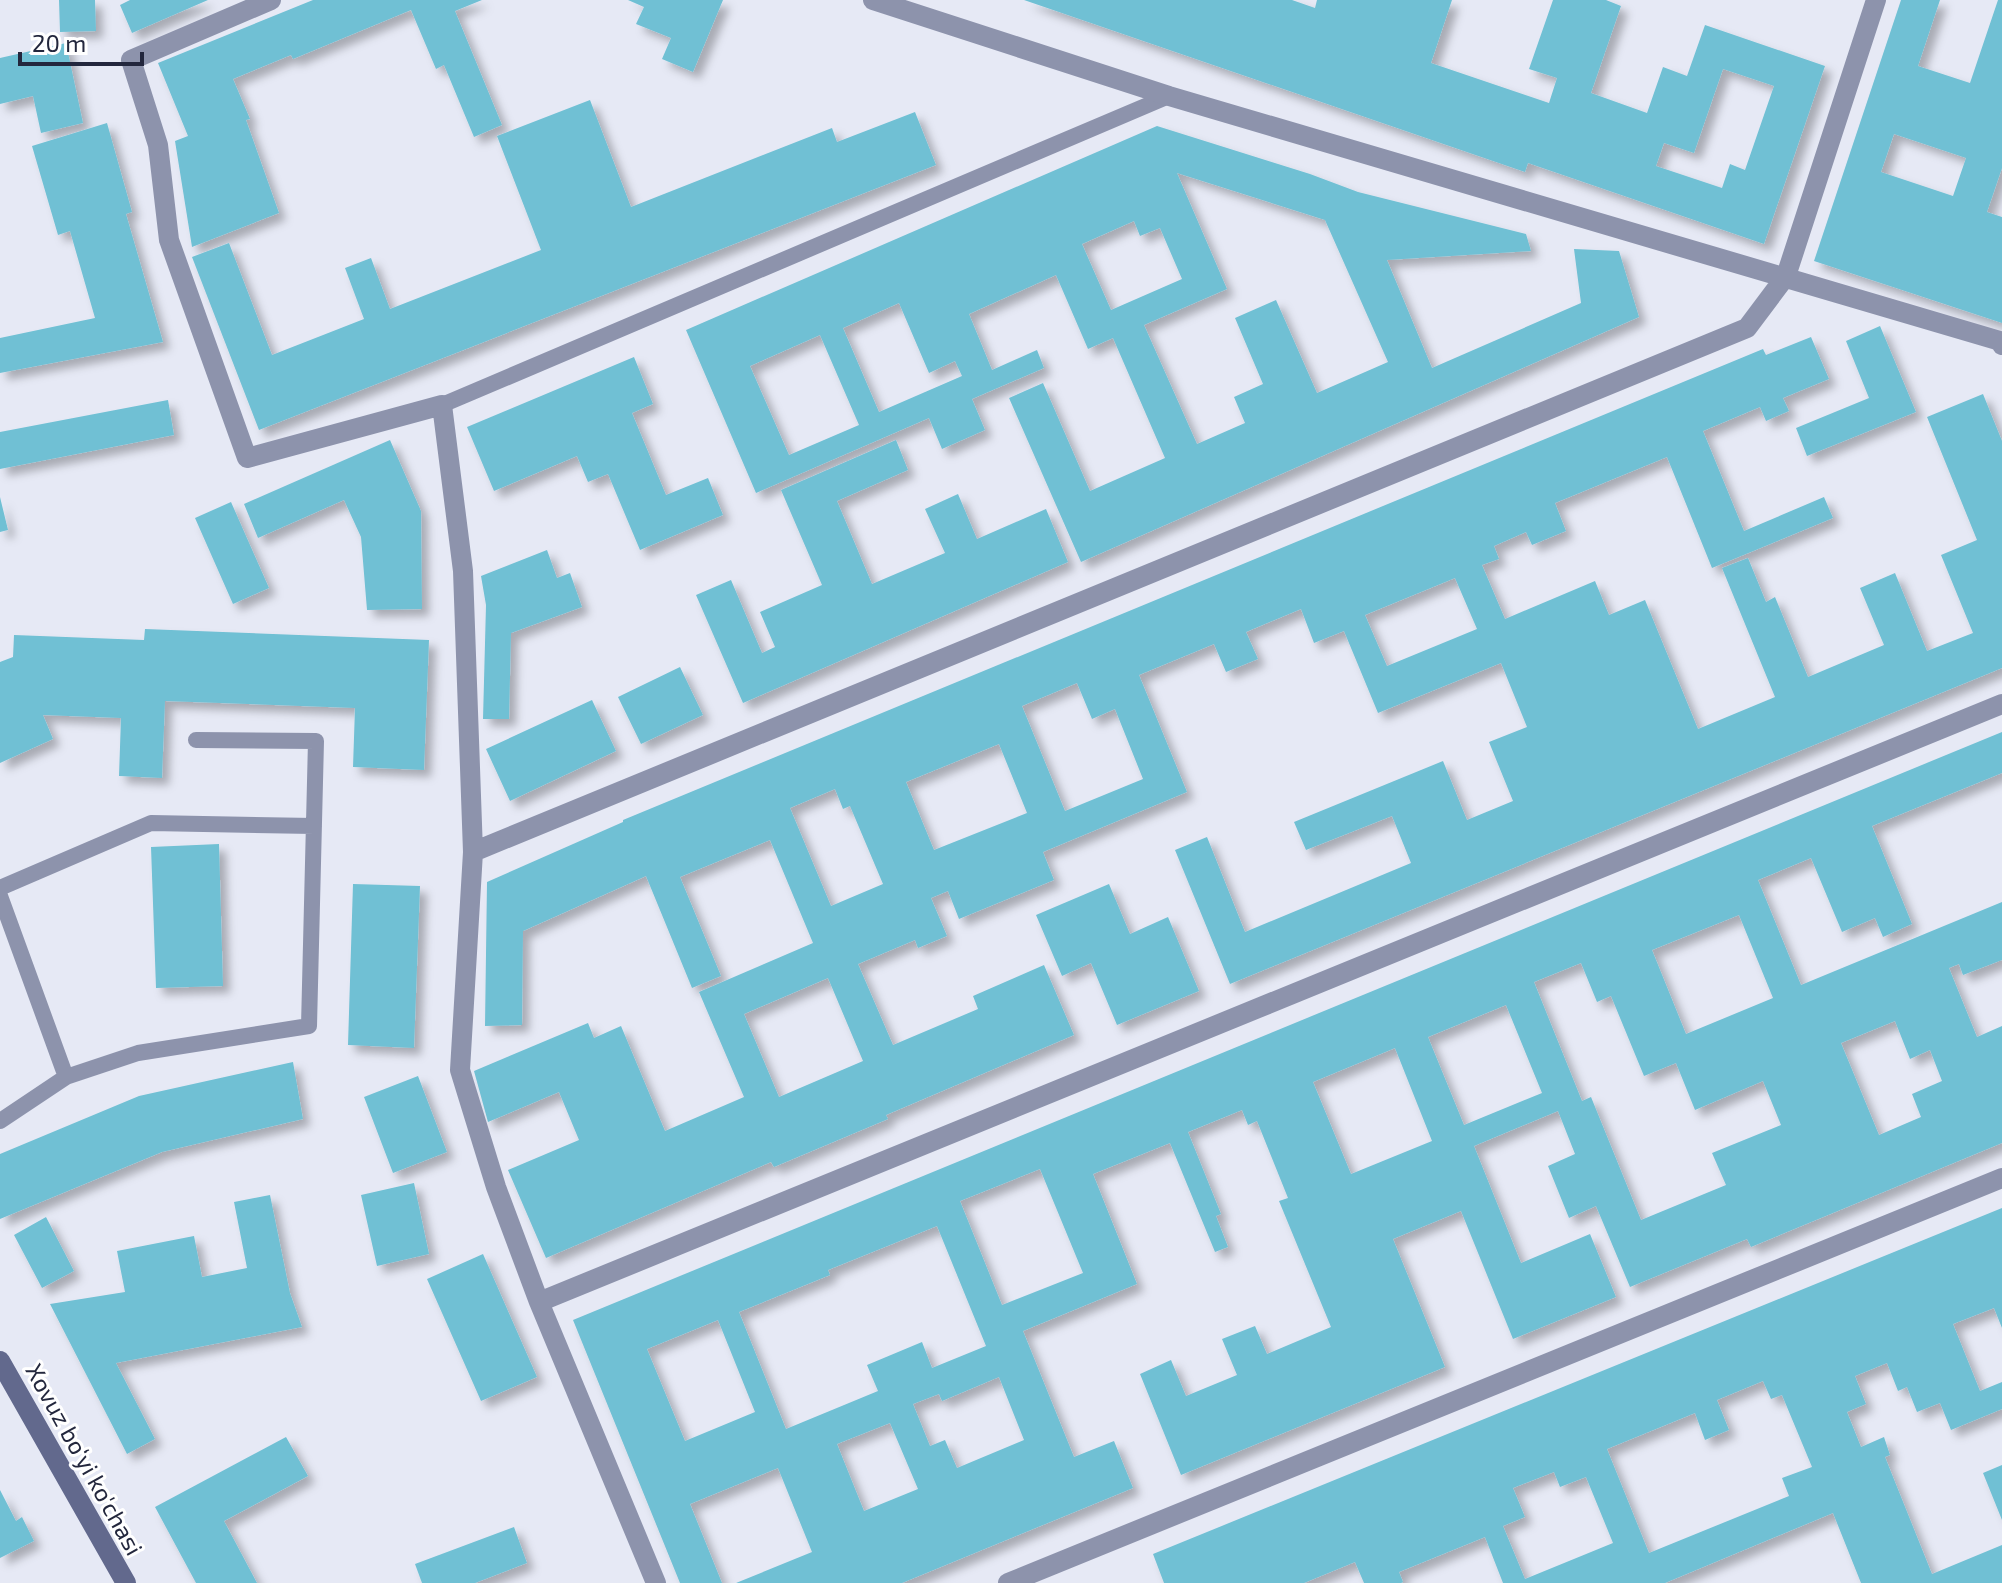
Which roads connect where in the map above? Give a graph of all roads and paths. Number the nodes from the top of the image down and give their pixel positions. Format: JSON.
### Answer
{"nodes":[{"id":1,"x":271,"y":0,"type":"edge"},
{"id":2,"x":873,"y":0,"type":"edge"},
{"id":3,"x":1876,"y":0,"type":"edge"},
{"id":4,"x":1169,"y":96,"type":"junction"},
{"id":5,"x":1786,"y":276,"type":"junction"},
{"id":6,"x":2002,"y":345,"type":"edge"},
{"id":7,"x":442,"y":405,"type":"junction"},
{"id":8,"x":2002,"y":704,"type":"edge"},
{"id":9,"x":196,"y":740,"type":"dead end"},
{"id":10,"x":314,"y":826,"type":"junction"},
{"id":11,"x":473,"y":852,"type":"junction"},
{"id":12,"x":0,"y":888,"type":"edge"},
{"id":13,"x":0,"y":896,"type":"edge"},
{"id":14,"x":66,"y":1077,"type":"junction"},
{"id":15,"x":0,"y":1121,"type":"edge"},
{"id":16,"x":2002,"y":1178,"type":"edge"},
{"id":17,"x":539,"y":1302,"type":"junction"},
{"id":18,"x":0,"y":1361,"type":"edge"},
{"id":19,"x":126,"y":1583,"type":"edge"},
{"id":20,"x":656,"y":1583,"type":"edge"},
{"id":21,"x":1008,"y":1583,"type":"edge"}],
"edges":[{"from":1,"to":7,"type":"street"},
{"from":2,"to":4,"type":"street"},
{"from":3,"to":5,"type":"street"},
{"from":4,"to":5,"type":"street"},
{"from":4,"to":7,"type":"lane"},
{"from":5,"to":6,"type":"street"},
{"from":5,"to":11,"type":"street"},
{"from":7,"to":11,"type":"street"},
{"from":8,"to":17,"type":"street"},
{"from":9,"to":10,"type":"lane"},
{"from":10,"to":12,"type":"lane"},
{"from":10,"to":14,"type":"lane"},
{"from":11,"to":17,"type":"street"},
{"from":13,"to":14,"type":"lane"},
{"from":14,"to":15,"type":"lane"},
{"from":16,"to":21,"type":"street"},
{"from":17,"to":20,"type":"street"},
{"from":18,"to":19,"type":"main road","name":"Xovuz bo‘yi ko'chasi"}]}
